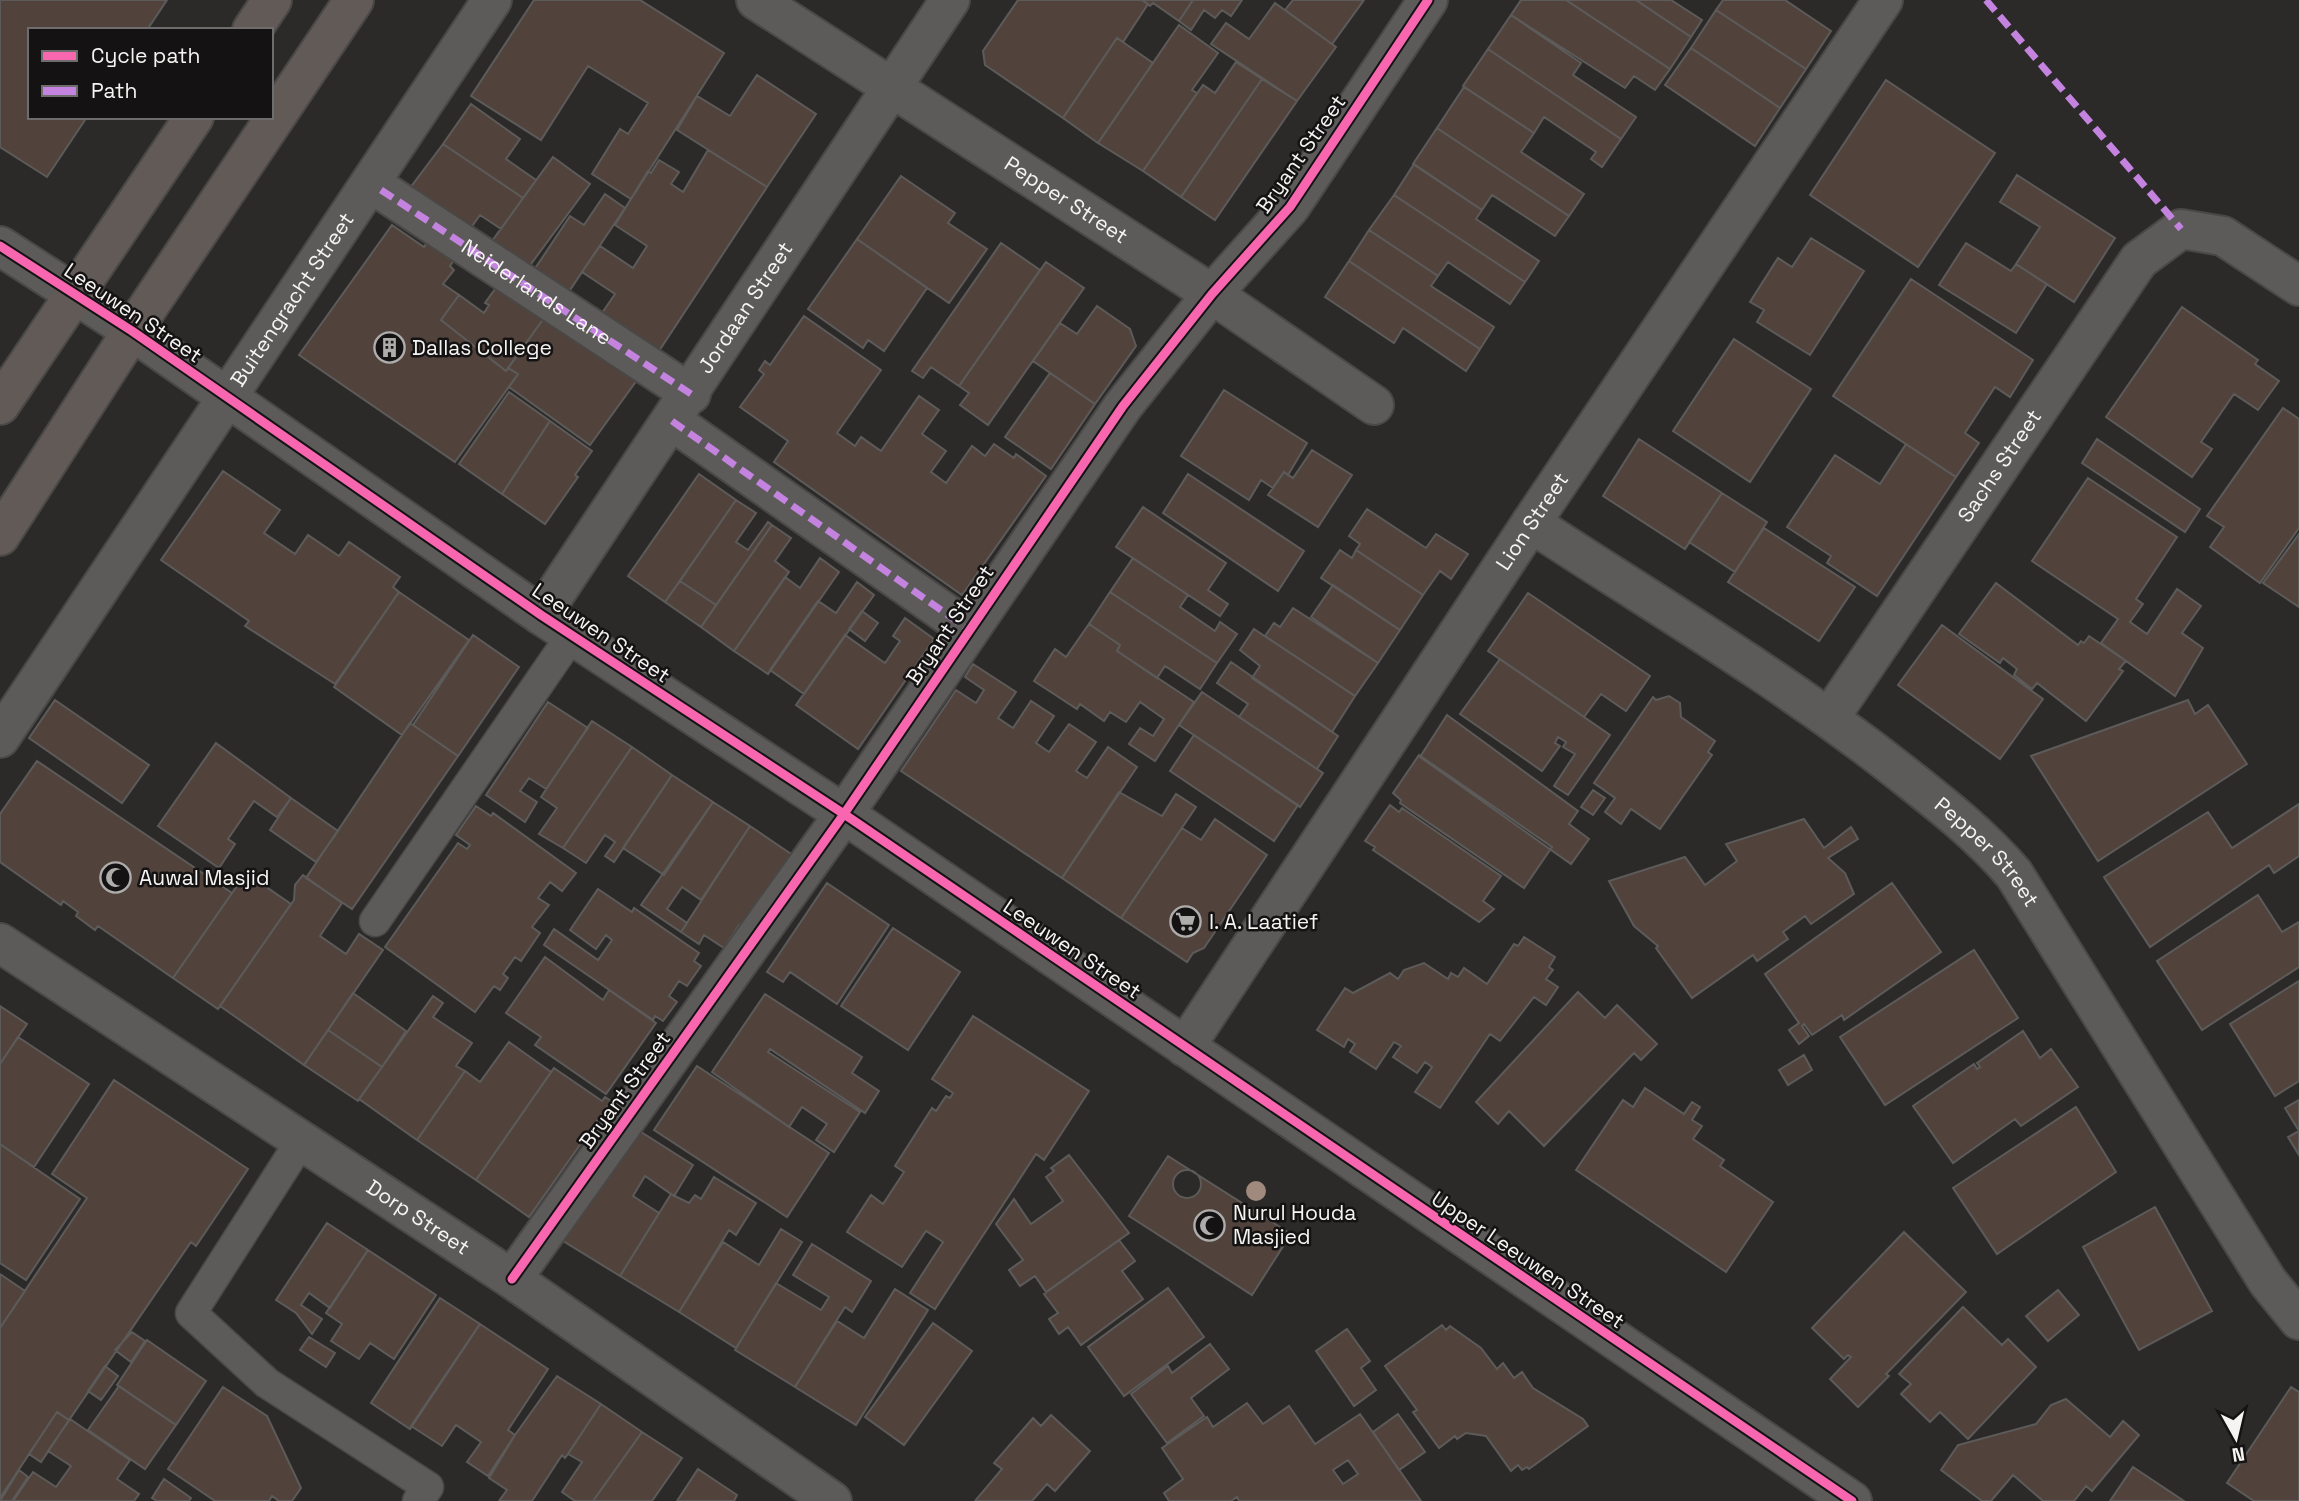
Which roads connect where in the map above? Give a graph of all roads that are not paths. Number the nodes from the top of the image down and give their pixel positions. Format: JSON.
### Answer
{"nodes":[{"id":1,"x":272,"y":0,"type":"edge"},
{"id":2,"x":354,"y":0,"type":"edge"},
{"id":3,"x":492,"y":0,"type":"edge"},
{"id":4,"x":756,"y":0,"type":"edge"},
{"id":5,"x":950,"y":0,"type":"edge"},
{"id":6,"x":1428,"y":0,"type":"edge"},
{"id":7,"x":1883,"y":0,"type":"edge"},
{"id":8,"x":253,"y":28,"type":"edge"},
{"id":9,"x":893,"y":85,"type":"junction"},
{"id":10,"x":193,"y":119,"type":"edge"},
{"id":11,"x":381,"y":190,"type":"dead end"},
{"id":12,"x":0,"y":246,"type":"edge"},
{"id":13,"x":2299,"y":286,"type":"edge"},
{"id":14,"x":1212,"y":294,"type":"junction"},
{"id":15,"x":75,"y":295,"type":"junction"},
{"id":16,"x":132,"y":331,"type":"junction"},
{"id":17,"x":226,"y":396,"type":"junction"},
{"id":18,"x":0,"y":405,"type":"edge"},
{"id":19,"x":1374,"y":405,"type":"dead end"},
{"id":20,"x":681,"y":407,"type":"junction"},
{"id":21,"x":1531,"y":523,"type":"junction"},
{"id":22,"x":0,"y":536,"type":"edge"},
{"id":23,"x":557,"y":625,"type":"junction"},
{"id":24,"x":968,"y":629,"type":"junction"},
{"id":25,"x":1830,"y":717,"type":"junction"},
{"id":26,"x":0,"y":738,"type":"edge"},
{"id":27,"x":845,"y":814,"type":"junction"},
{"id":28,"x":375,"y":921,"type":"dead end"},
{"id":29,"x":0,"y":943,"type":"edge"},
{"id":30,"x":1185,"y":1047,"type":"junction"},
{"id":31,"x":301,"y":1141,"type":"junction"},
{"id":32,"x":512,"y":1279,"type":"junction"},
{"id":33,"x":2299,"y":1320,"type":"edge"},
{"id":34,"x":827,"y":1500,"type":"edge"},
{"id":35,"x":418,"y":1501,"type":"edge"},
{"id":36,"x":1852,"y":1501,"type":"edge"}],
"edges":[{"from":1,"to":8,"type":"main road"},
{"from":2,"to":16,"type":"main road"},
{"from":3,"to":17,"type":"street","name":"Buitengracht Street"},
{"from":4,"to":9,"type":"street","name":"Pepper Street"},
{"from":5,"to":9,"type":"street","name":"Jordaan Street"},
{"from":6,"to":14,"type":"street","name":"Bryant Street"},
{"from":7,"to":21,"type":"street","name":"Lion Street"},
{"from":9,"to":14,"type":"street","name":"Pepper Street"},
{"from":9,"to":20,"type":"street","name":"Jordaan Street"},
{"from":10,"to":15,"type":"main road"},
{"from":11,"to":20,"type":"street","name":"Neiderlands Lane"},
{"from":12,"to":15,"type":"street","name":"Leeuwen Street"},
{"from":13,"to":25,"type":"street","name":"Sachs Street"},
{"from":14,"to":19,"type":"street","name":"Pepper Street"},
{"from":14,"to":24,"type":"street","name":"Bryant Street"},
{"from":15,"to":16,"type":"street","name":"Leeuwen Street"},
{"from":15,"to":18,"type":"main road"},
{"from":16,"to":17,"type":"street","name":"Leeuwen Street"},
{"from":16,"to":22,"type":"main road"},
{"from":17,"to":23,"type":"street","name":"Leeuwen Street"},
{"from":17,"to":26,"type":"street","name":"Buitengracht Street"},
{"from":20,"to":23,"type":"street","name":"Jordaan Street"},
{"from":20,"to":24,"type":"street","name":"Neiderlands Lane"},
{"from":21,"to":25,"type":"street","name":"Pepper Street"},
{"from":21,"to":30,"type":"street","name":"Lion Street"},
{"from":23,"to":27,"type":"street","name":"Leeuwen Street"},
{"from":23,"to":28,"type":"lane"},
{"from":24,"to":27,"type":"street","name":"Bryant Street"},
{"from":25,"to":33,"type":"street","name":"Pepper Street"},
{"from":27,"to":30,"type":"street","name":"Leeuwen Street"},
{"from":27,"to":32,"type":"street","name":"Bryant Street"},
{"from":29,"to":31,"type":"street","name":"Dorp Street"},
{"from":30,"to":36,"type":"street","name":"Upper Leeuwen Street"},
{"from":31,"to":32,"type":"street","name":"Dorp Street"},
{"from":31,"to":35,"type":"lane"},
{"from":32,"to":34,"type":"street","name":"Dorp Street"}]}
